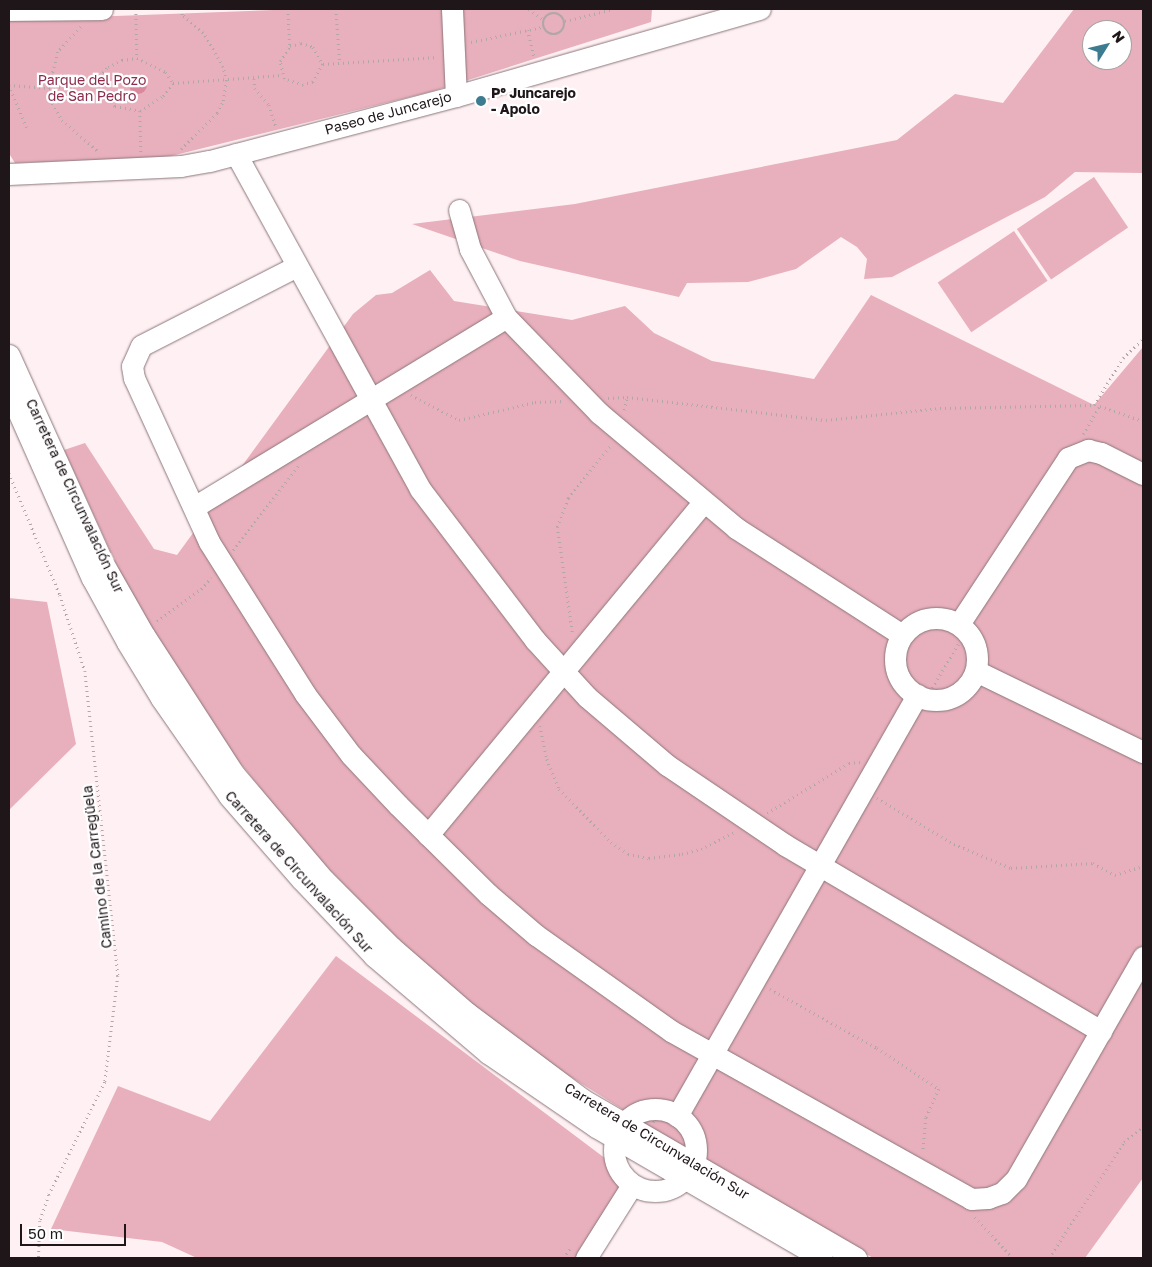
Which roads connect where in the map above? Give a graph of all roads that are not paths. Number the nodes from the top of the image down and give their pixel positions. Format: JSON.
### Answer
{"nodes":[{"id":1,"x":96,"y":9,"type":"edge"},
{"id":2,"x":102,"y":9,"type":"edge"},
{"id":3,"x":452,"y":9,"type":"edge"},
{"id":4,"x":760,"y":9,"type":"edge"},
{"id":5,"x":9,"y":10,"type":"edge"},
{"id":6,"x":456,"y":96,"type":"junction"},
{"id":7,"x":236,"y":154,"type":"junction"},
{"id":8,"x":9,"y":174,"type":"edge"},
{"id":9,"x":459,"y":210,"type":"dead end"},
{"id":10,"x":297,"y":266,"type":"junction"},
{"id":11,"x":506,"y":317,"type":"junction"},
{"id":12,"x":9,"y":355,"type":"edge"},
{"id":13,"x":9,"y":391,"type":"edge"},
{"id":14,"x":370,"y":400,"type":"junction"},
{"id":15,"x":1143,"y":474,"type":"edge"},
{"id":16,"x":703,"y":502,"type":"junction"},
{"id":17,"x":194,"y":508,"type":"junction"},
{"id":18,"x":962,"y":630,"type":"junction"},
{"id":19,"x":902,"y":635,"type":"junction"},
{"id":20,"x":563,"y":670,"type":"junction"},
{"id":21,"x":976,"y":671,"type":"junction"},
{"id":22,"x":923,"y":695,"type":"junction"},
{"id":23,"x":1143,"y":752,"type":"edge"},
{"id":24,"x":428,"y":835,"type":"junction"},
{"id":25,"x":820,"y":865,"type":"junction"},
{"id":26,"x":1143,"y":957,"type":"edge"},
{"id":27,"x":1101,"y":1031,"type":"junction"},
{"id":28,"x":711,"y":1054,"type":"junction"},
{"id":29,"x":678,"y":1116,"type":"junction"},
{"id":30,"x":619,"y":1131,"type":"junction"},
{"id":31,"x":689,"y":1171,"type":"junction"},
{"id":32,"x":632,"y":1185,"type":"junction"},
{"id":33,"x":595,"y":1255,"type":"edge"},
{"id":34,"x":822,"y":1258,"type":"edge"},
{"id":35,"x":856,"y":1258,"type":"edge"}],
"edges":[{"from":1,"to":2,"type":"street"},
{"from":1,"to":5,"type":"street"},
{"from":3,"to":6,"type":"street"},
{"from":4,"to":6,"type":"street","name":"Paseo de Juncarejo"},
{"from":6,"to":7,"type":"street","name":"Paseo de Juncarejo"},
{"from":7,"to":8,"type":"street","name":"Paseo de Juncarejo"},
{"from":7,"to":10,"type":"street"},
{"from":9,"to":11,"type":"street"},
{"from":10,"to":14,"type":"street"},
{"from":10,"to":17,"type":"street"},
{"from":11,"to":14,"type":"street"},
{"from":11,"to":16,"type":"street"},
{"from":12,"to":30,"type":"street","name":"Carretera de Circunvalación Sur"},
{"from":13,"to":30,"type":"street","name":"Carretera de Circunvalación Sur"},
{"from":14,"to":17,"type":"street"},
{"from":14,"to":20,"type":"street"},
{"from":15,"to":18,"type":"street"},
{"from":16,"to":19,"type":"street"},
{"from":16,"to":20,"type":"street"},
{"from":17,"to":24,"type":"street"},
{"from":18,"to":19,"type":"street"},
{"from":18,"to":21,"type":"street"},
{"from":19,"to":22,"type":"street"},
{"from":20,"to":24,"type":"street"},
{"from":20,"to":25,"type":"street"},
{"from":21,"to":22,"type":"street"},
{"from":21,"to":23,"type":"street"},
{"from":22,"to":25,"type":"street"},
{"from":24,"to":28,"type":"street"},
{"from":25,"to":27,"type":"street"},
{"from":25,"to":28,"type":"street"},
{"from":26,"to":27,"type":"street"},
{"from":27,"to":28,"type":"street"},
{"from":28,"to":29,"type":"street"},
{"from":29,"to":30,"type":"street"},
{"from":29,"to":31,"type":"street"},
{"from":30,"to":31,"type":"street","name":"Carretera de Circunvalación Sur"},
{"from":30,"to":32,"type":"street"},
{"from":31,"to":32,"type":"street"},
{"from":31,"to":34,"type":"street","name":"Carretera de Circunvalación Sur"},
{"from":31,"to":35,"type":"street","name":"Carretera de Circunvalación Sur"},
{"from":32,"to":33,"type":"street"}]}
